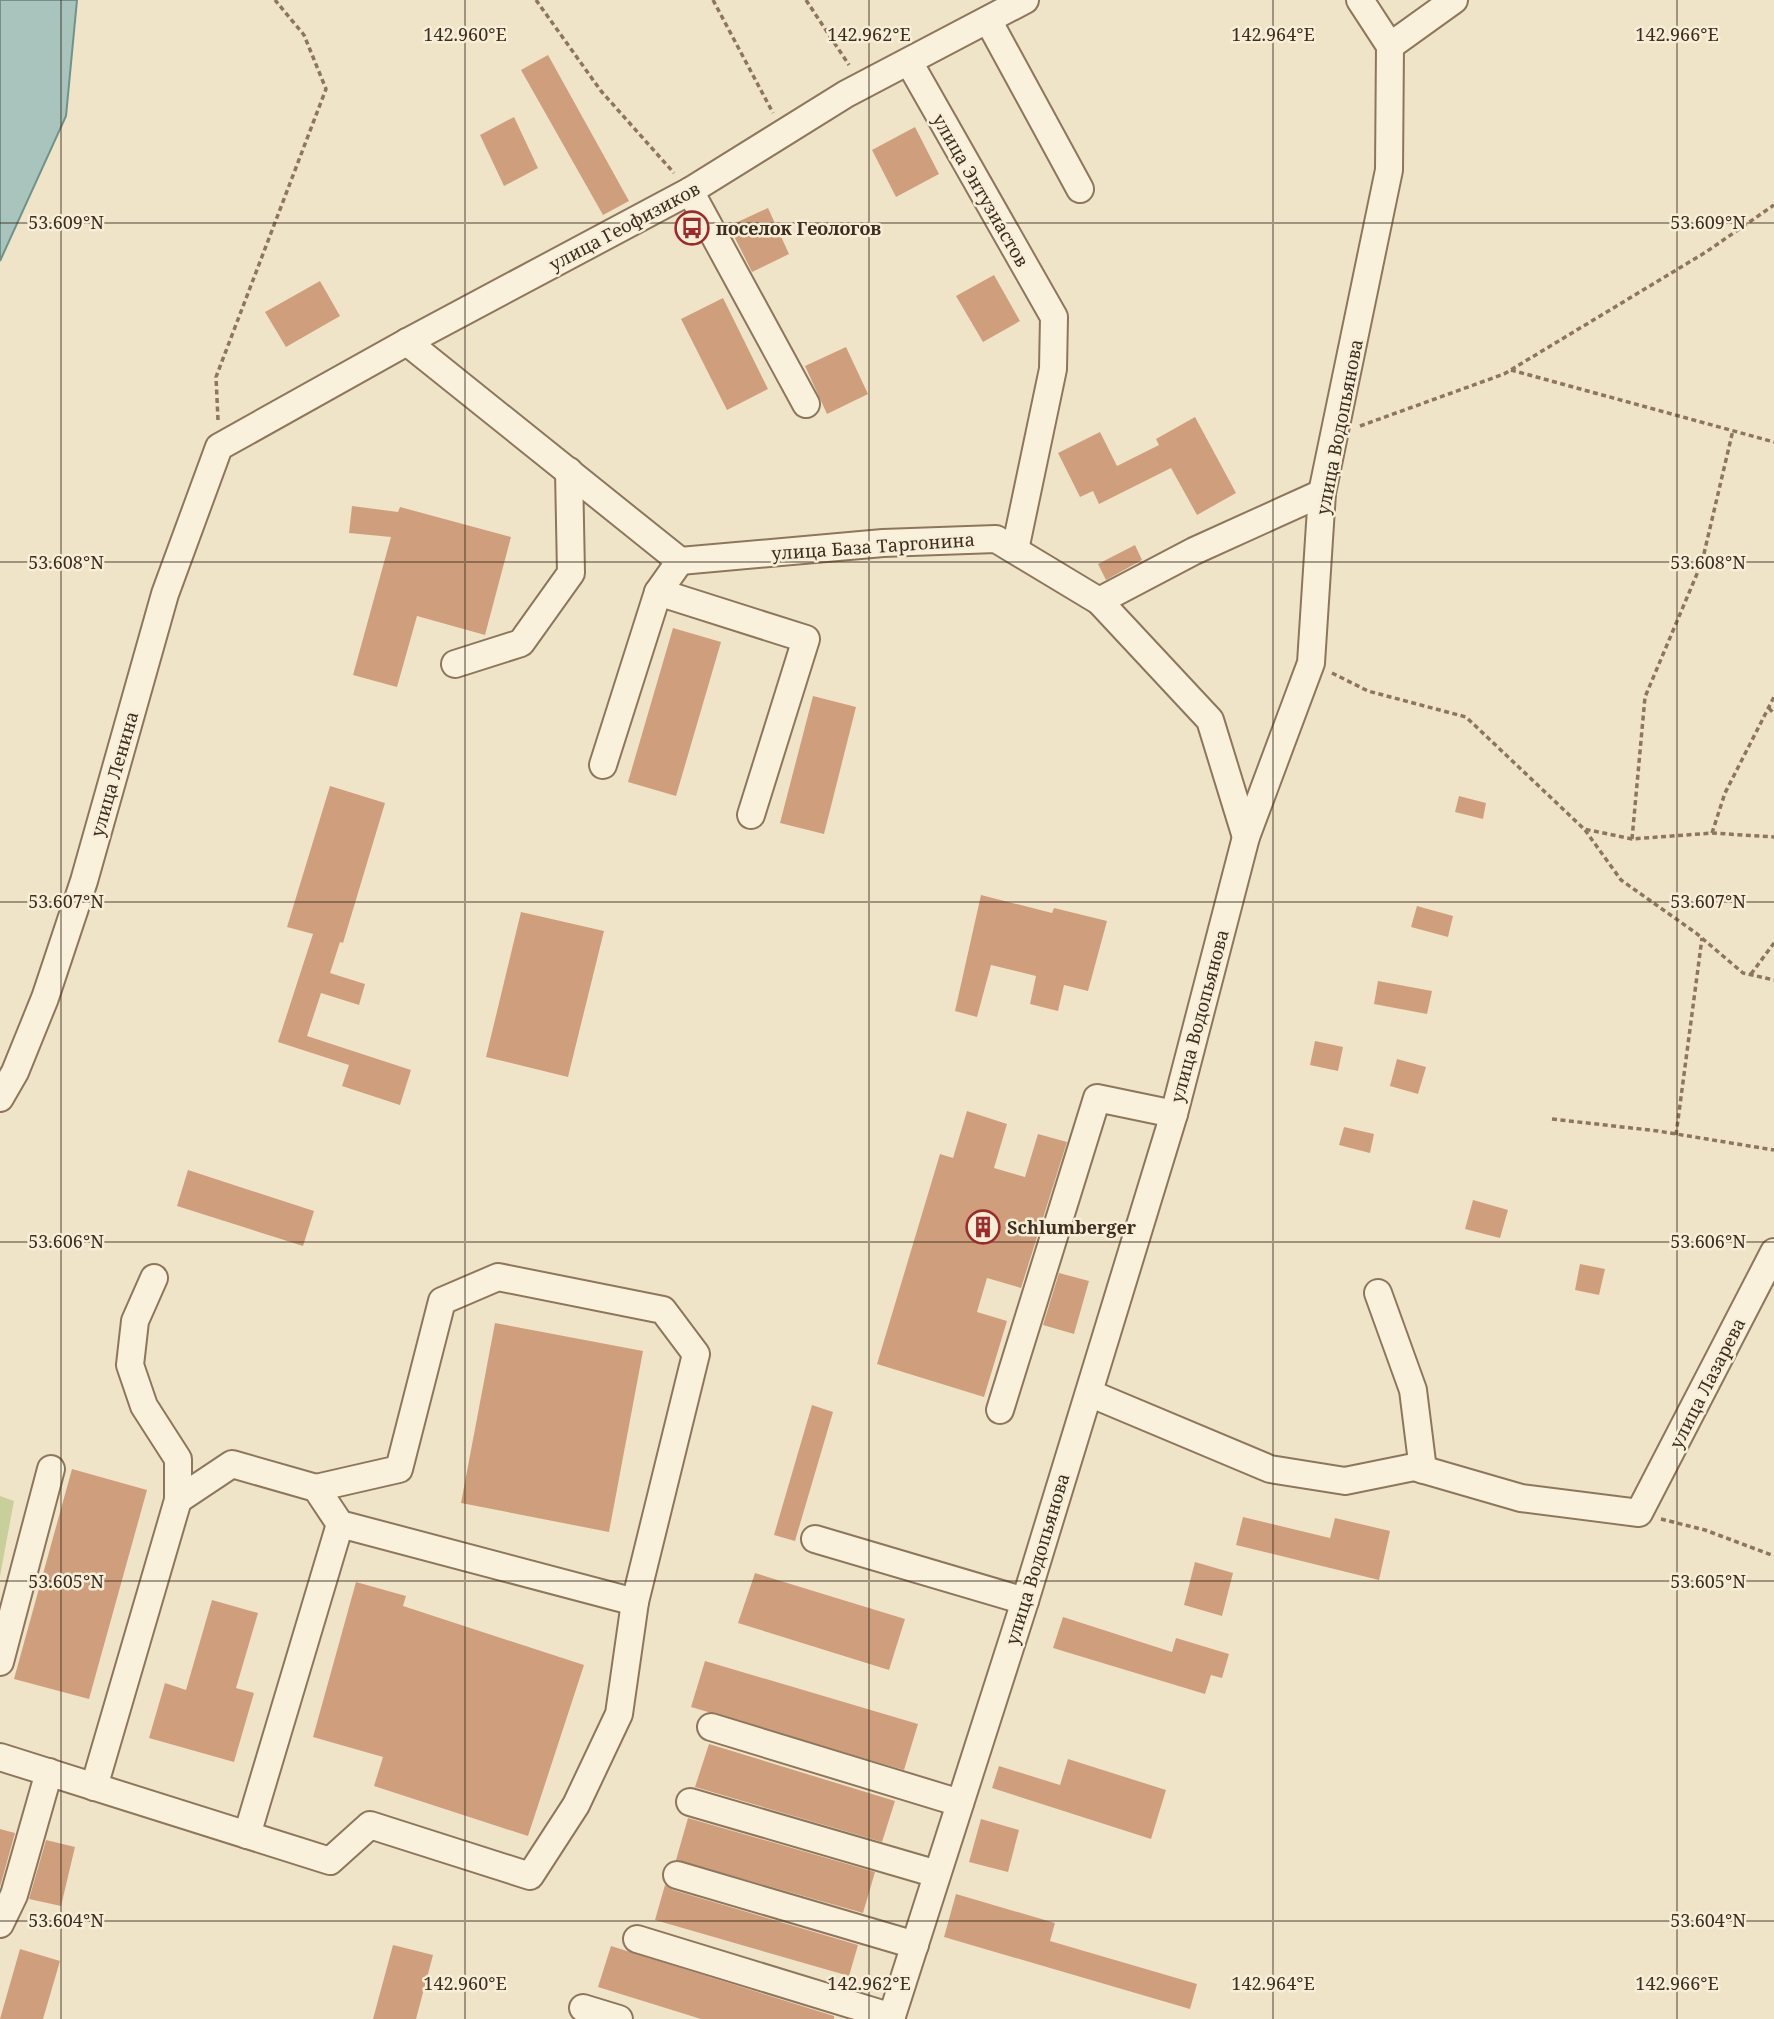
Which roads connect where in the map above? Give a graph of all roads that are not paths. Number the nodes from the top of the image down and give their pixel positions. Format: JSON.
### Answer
{"nodes":[{"id":1,"x":1025,"y":0,"type":"edge"},
{"id":2,"x":1360,"y":0,"type":"edge"},
{"id":3,"x":1454,"y":0,"type":"edge"},
{"id":4,"x":988,"y":20,"type":"junction"},
{"id":5,"x":1390,"y":46,"type":"junction"},
{"id":6,"x":909,"y":62,"type":"junction"},
{"id":7,"x":1080,"y":189,"type":"dead end"},
{"id":8,"x":690,"y":191,"type":"junction"},
{"id":9,"x":407,"y":342,"type":"junction"},
{"id":10,"x":806,"y":404,"type":"dead end"},
{"id":11,"x":219,"y":447,"type":"joint"},
{"id":12,"x":569,"y":471,"type":"junction"},
{"id":13,"x":1322,"y":493,"type":"junction"},
{"id":14,"x":1015,"y":550,"type":"junction"},
{"id":15,"x":680,"y":561,"type":"junction"},
{"id":16,"x":658,"y":592,"type":"junction"},
{"id":17,"x":1099,"y":601,"type":"junction"},
{"id":18,"x":455,"y":664,"type":"dead end"},
{"id":19,"x":603,"y":765,"type":"dead end"},
{"id":20,"x":751,"y":816,"type":"dead end"},
{"id":21,"x":1246,"y":837,"type":"junction"},
{"id":22,"x":0,"y":1098,"type":"edge"},
{"id":23,"x":1174,"y":1114,"type":"junction"},
{"id":24,"x":1774,"y":1252,"type":"edge"},
{"id":25,"x":154,"y":1278,"type":"dead end"},
{"id":26,"x":1378,"y":1293,"type":"dead end"},
{"id":27,"x":1088,"y":1393,"type":"junction"},
{"id":28,"x":1000,"y":1409,"type":"dead end"},
{"id":29,"x":51,"y":1469,"type":"dead end"},
{"id":30,"x":1423,"y":1470,"type":"junction"},
{"id":31,"x":316,"y":1488,"type":"junction"},
{"id":32,"x":178,"y":1500,"type":"junction"},
{"id":33,"x":340,"y":1524,"type":"junction"},
{"id":34,"x":815,"y":1539,"type":"dead end"},
{"id":35,"x":1025,"y":1601,"type":"junction"},
{"id":36,"x":635,"y":1602,"type":"junction"},
{"id":37,"x":0,"y":1662,"type":"edge"},
{"id":38,"x":711,"y":1727,"type":"dead end"},
{"id":39,"x":0,"y":1757,"type":"edge"},
{"id":40,"x":49,"y":1772,"type":"junction"},
{"id":41,"x":94,"y":1787,"type":"junction"},
{"id":42,"x":690,"y":1801,"type":"dead end"},
{"id":43,"x":960,"y":1803,"type":"junction"},
{"id":44,"x":247,"y":1835,"type":"junction"},
{"id":45,"x":937,"y":1874,"type":"junction"},
{"id":46,"x":677,"y":1875,"type":"dead end"},
{"id":47,"x":0,"y":1924,"type":"edge"},
{"id":48,"x":637,"y":1939,"type":"dead end"},
{"id":49,"x":915,"y":1945,"type":"junction"},
{"id":50,"x":583,"y":2008,"type":"dead end"},
{"id":51,"x":891,"y":2018,"type":"edge"},
{"id":52,"x":619,"y":2019,"type":"edge"}],
"edges":[{"from":1,"to":4,"type":"street","name":"улица Геофизиков"},
{"from":2,"to":5,"type":"street"},
{"from":3,"to":5,"type":"street"},
{"from":4,"to":6,"type":"street","name":"улица Геофизиков"},
{"from":4,"to":7,"type":"street"},
{"from":5,"to":13,"type":"street","name":"улица Водопьянова"},
{"from":6,"to":8,"type":"street","name":"улица Геофизиков"},
{"from":6,"to":14,"type":"street","name":"улица Энтузиастов"},
{"from":8,"to":9,"type":"street","name":"улица Геофизиков"},
{"from":8,"to":10,"type":"street"},
{"from":9,"to":11,"type":"street","name":"улица Геофизиков"},
{"from":9,"to":12,"type":"street"},
{"from":11,"to":22,"type":"street","name":"улица Ленина"},
{"from":12,"to":15,"type":"street"},
{"from":12,"to":18,"type":"street"},
{"from":13,"to":17,"type":"street"},
{"from":13,"to":21,"type":"street","name":"улица Водопьянова"},
{"from":14,"to":15,"type":"street","name":"улица База Таргонина"},
{"from":14,"to":17,"type":"street","name":"улица База Таргонина"},
{"from":15,"to":16,"type":"street"},
{"from":16,"to":19,"type":"street"},
{"from":16,"to":20,"type":"street"},
{"from":17,"to":21,"type":"street","name":"улица База Таргонина"},
{"from":21,"to":23,"type":"street","name":"улица Водопьянова"},
{"from":23,"to":27,"type":"street","name":"улица Водопьянова"},
{"from":23,"to":28,"type":"street"},
{"from":24,"to":30,"type":"street","name":"улица Лазарева"},
{"from":25,"to":32,"type":"street"},
{"from":26,"to":30,"type":"street"},
{"from":27,"to":30,"type":"street"},
{"from":27,"to":35,"type":"street","name":"улица Водопьянова"},
{"from":29,"to":37,"type":"street"},
{"from":31,"to":32,"type":"street"},
{"from":31,"to":33,"type":"street"},
{"from":31,"to":36,"type":"street"},
{"from":32,"to":41,"type":"street"},
{"from":33,"to":36,"type":"street"},
{"from":33,"to":44,"type":"street"},
{"from":34,"to":35,"type":"street"},
{"from":35,"to":43,"type":"street","name":"улица Водопьянова"},
{"from":36,"to":44,"type":"street"},
{"from":38,"to":43,"type":"street"},
{"from":39,"to":40,"type":"street"},
{"from":40,"to":41,"type":"street"},
{"from":40,"to":47,"type":"street"},
{"from":41,"to":44,"type":"street"},
{"from":42,"to":45,"type":"street"},
{"from":43,"to":45,"type":"street","name":"улица Водопьянова"},
{"from":45,"to":49,"type":"street","name":"улица Водопьянова"},
{"from":46,"to":49,"type":"street"},
{"from":48,"to":51,"type":"street"},
{"from":49,"to":51,"type":"street","name":"улица Водопьянова"},
{"from":50,"to":52,"type":"street"}]}
